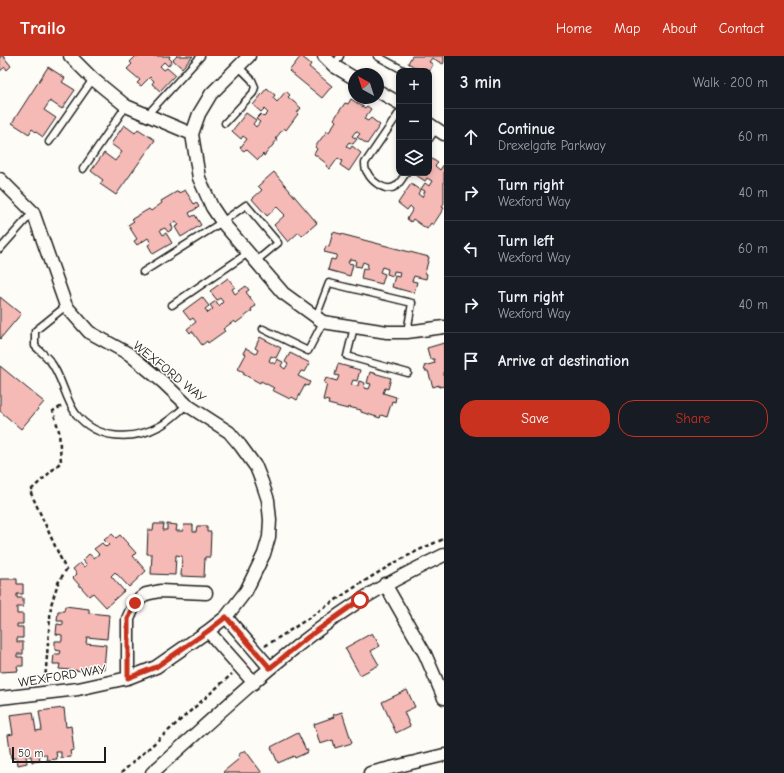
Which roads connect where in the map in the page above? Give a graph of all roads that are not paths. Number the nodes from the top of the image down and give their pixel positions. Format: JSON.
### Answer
{"nodes":[{"id":1,"x":70,"y":56,"type":"edge"},
{"id":2,"x":201,"y":56,"type":"edge"},
{"id":3,"x":249,"y":56,"type":"edge"},
{"id":4,"x":324,"y":56,"type":"edge"},
{"id":5,"x":377,"y":56,"type":"edge"},
{"id":6,"x":337,"y":61,"type":"edge"},
{"id":7,"x":238,"y":66,"type":"junction"},
{"id":8,"x":399,"y":68,"type":"edge"},
{"id":9,"x":348,"y":72,"type":"edge"},
{"id":10,"x":93,"y":79,"type":"junction"},
{"id":11,"x":384,"y":94,"type":"edge"},
{"id":12,"x":396,"y":101,"type":"edge"},
{"id":13,"x":126,"y":106,"type":"junction"},
{"id":14,"x":147,"y":115,"type":"junction"},
{"id":15,"x":396,"y":117,"type":"edge"},
{"id":16,"x":225,"y":123,"type":"dead end"},
{"id":17,"x":192,"y":134,"type":"junction"},
{"id":18,"x":49,"y":142,"type":"dead end"},
{"id":19,"x":83,"y":169,"type":"dead end"},
{"id":20,"x":404,"y":176,"type":"edge"},
{"id":21,"x":0,"y":179,"type":"edge"},
{"id":22,"x":33,"y":212,"type":"junction"},
{"id":23,"x":222,"y":222,"type":"junction"},
{"id":24,"x":0,"y":249,"type":"edge"},
{"id":25,"x":251,"y":258,"type":"junction"},
{"id":26,"x":143,"y":272,"type":"dead end"},
{"id":27,"x":172,"y":305,"type":"dead end"},
{"id":28,"x":66,"y":306,"type":"junction"},
{"id":29,"x":319,"y":320,"type":"junction"},
{"id":30,"x":354,"y":327,"type":"junction"},
{"id":31,"x":444,"y":327,"type":"edge"},
{"id":32,"x":263,"y":329,"type":"dead end"},
{"id":33,"x":407,"y":332,"type":"junction"},
{"id":34,"x":408,"y":373,"type":"dead end"},
{"id":35,"x":187,"y":405,"type":"junction"},
{"id":36,"x":444,"y":555,"type":"edge"},
{"id":37,"x":385,"y":584,"type":"junction"},
{"id":38,"x":206,"y":593,"type":"dead end"},
{"id":39,"x":226,"y":617,"type":"junction"},
{"id":40,"x":208,"y":631,"type":"junction"},
{"id":41,"x":270,"y":668,"type":"junction"},
{"id":42,"x":128,"y":678,"type":"junction"},
{"id":43,"x":254,"y":683,"type":"junction"},
{"id":44,"x":0,"y":698,"type":"edge"},
{"id":45,"x":444,"y":698,"type":"edge"},
{"id":46,"x":444,"y":755,"type":"edge"},
{"id":47,"x":152,"y":773,"type":"edge"},
{"id":48,"x":370,"y":773,"type":"edge"}],
"edges":[{"from":1,"to":10,"type":"street"},
{"from":2,"to":14,"type":"lane"},
{"from":3,"to":7,"type":"street"},
{"from":4,"to":6,"type":"street"},
{"from":5,"to":8,"type":"lane"},
{"from":6,"to":9,"type":"street"},
{"from":7,"to":16,"type":"lane"},
{"from":7,"to":17,"type":"street"},
{"from":10,"to":13,"type":"street"},
{"from":10,"to":18,"type":"lane"},
{"from":11,"to":12,"type":"street"},
{"from":13,"to":14,"type":"street"},
{"from":13,"to":19,"type":"lane"},
{"from":14,"to":17,"type":"street"},
{"from":15,"to":20,"type":"lane"},
{"from":17,"to":23,"type":"street"},
{"from":21,"to":22,"type":"street","name":"WEXFORD WAY"},
{"from":22,"to":24,"type":"lane"},
{"from":22,"to":28,"type":"street","name":"WEXFORD WAY"},
{"from":23,"to":25,"type":"street"},
{"from":23,"to":25,"type":"lane"},
{"from":23,"to":26,"type":"lane"},
{"from":25,"to":27,"type":"lane"},
{"from":25,"to":29,"type":"street"},
{"from":28,"to":35,"type":"street","name":"WEXFORD WAY"},
{"from":28,"to":35,"type":"lane"},
{"from":29,"to":30,"type":"street"},
{"from":29,"to":32,"type":"lane"},
{"from":29,"to":33,"type":"lane"},
{"from":30,"to":33,"type":"street"},
{"from":30,"to":34,"type":"lane"},
{"from":31,"to":33,"type":"street"},
{"from":35,"to":39,"type":"street","name":"WEXFORD WAY"},
{"from":36,"to":37,"type":"street"},
{"from":37,"to":41,"type":"street"},
{"from":37,"to":45,"type":"street"},
{"from":38,"to":42,"type":"street"},
{"from":39,"to":40,"type":"street","name":"WEXFORD WAY"},
{"from":39,"to":41,"type":"street"},
{"from":40,"to":42,"type":"street","name":"WEXFORD WAY"},
{"from":40,"to":43,"type":"street"},
{"from":41,"to":43,"type":"street"},
{"from":42,"to":44,"type":"street","name":"WEXFORD WAY"},
{"from":43,"to":47,"type":"street"},
{"from":46,"to":48,"type":"street"}]}
